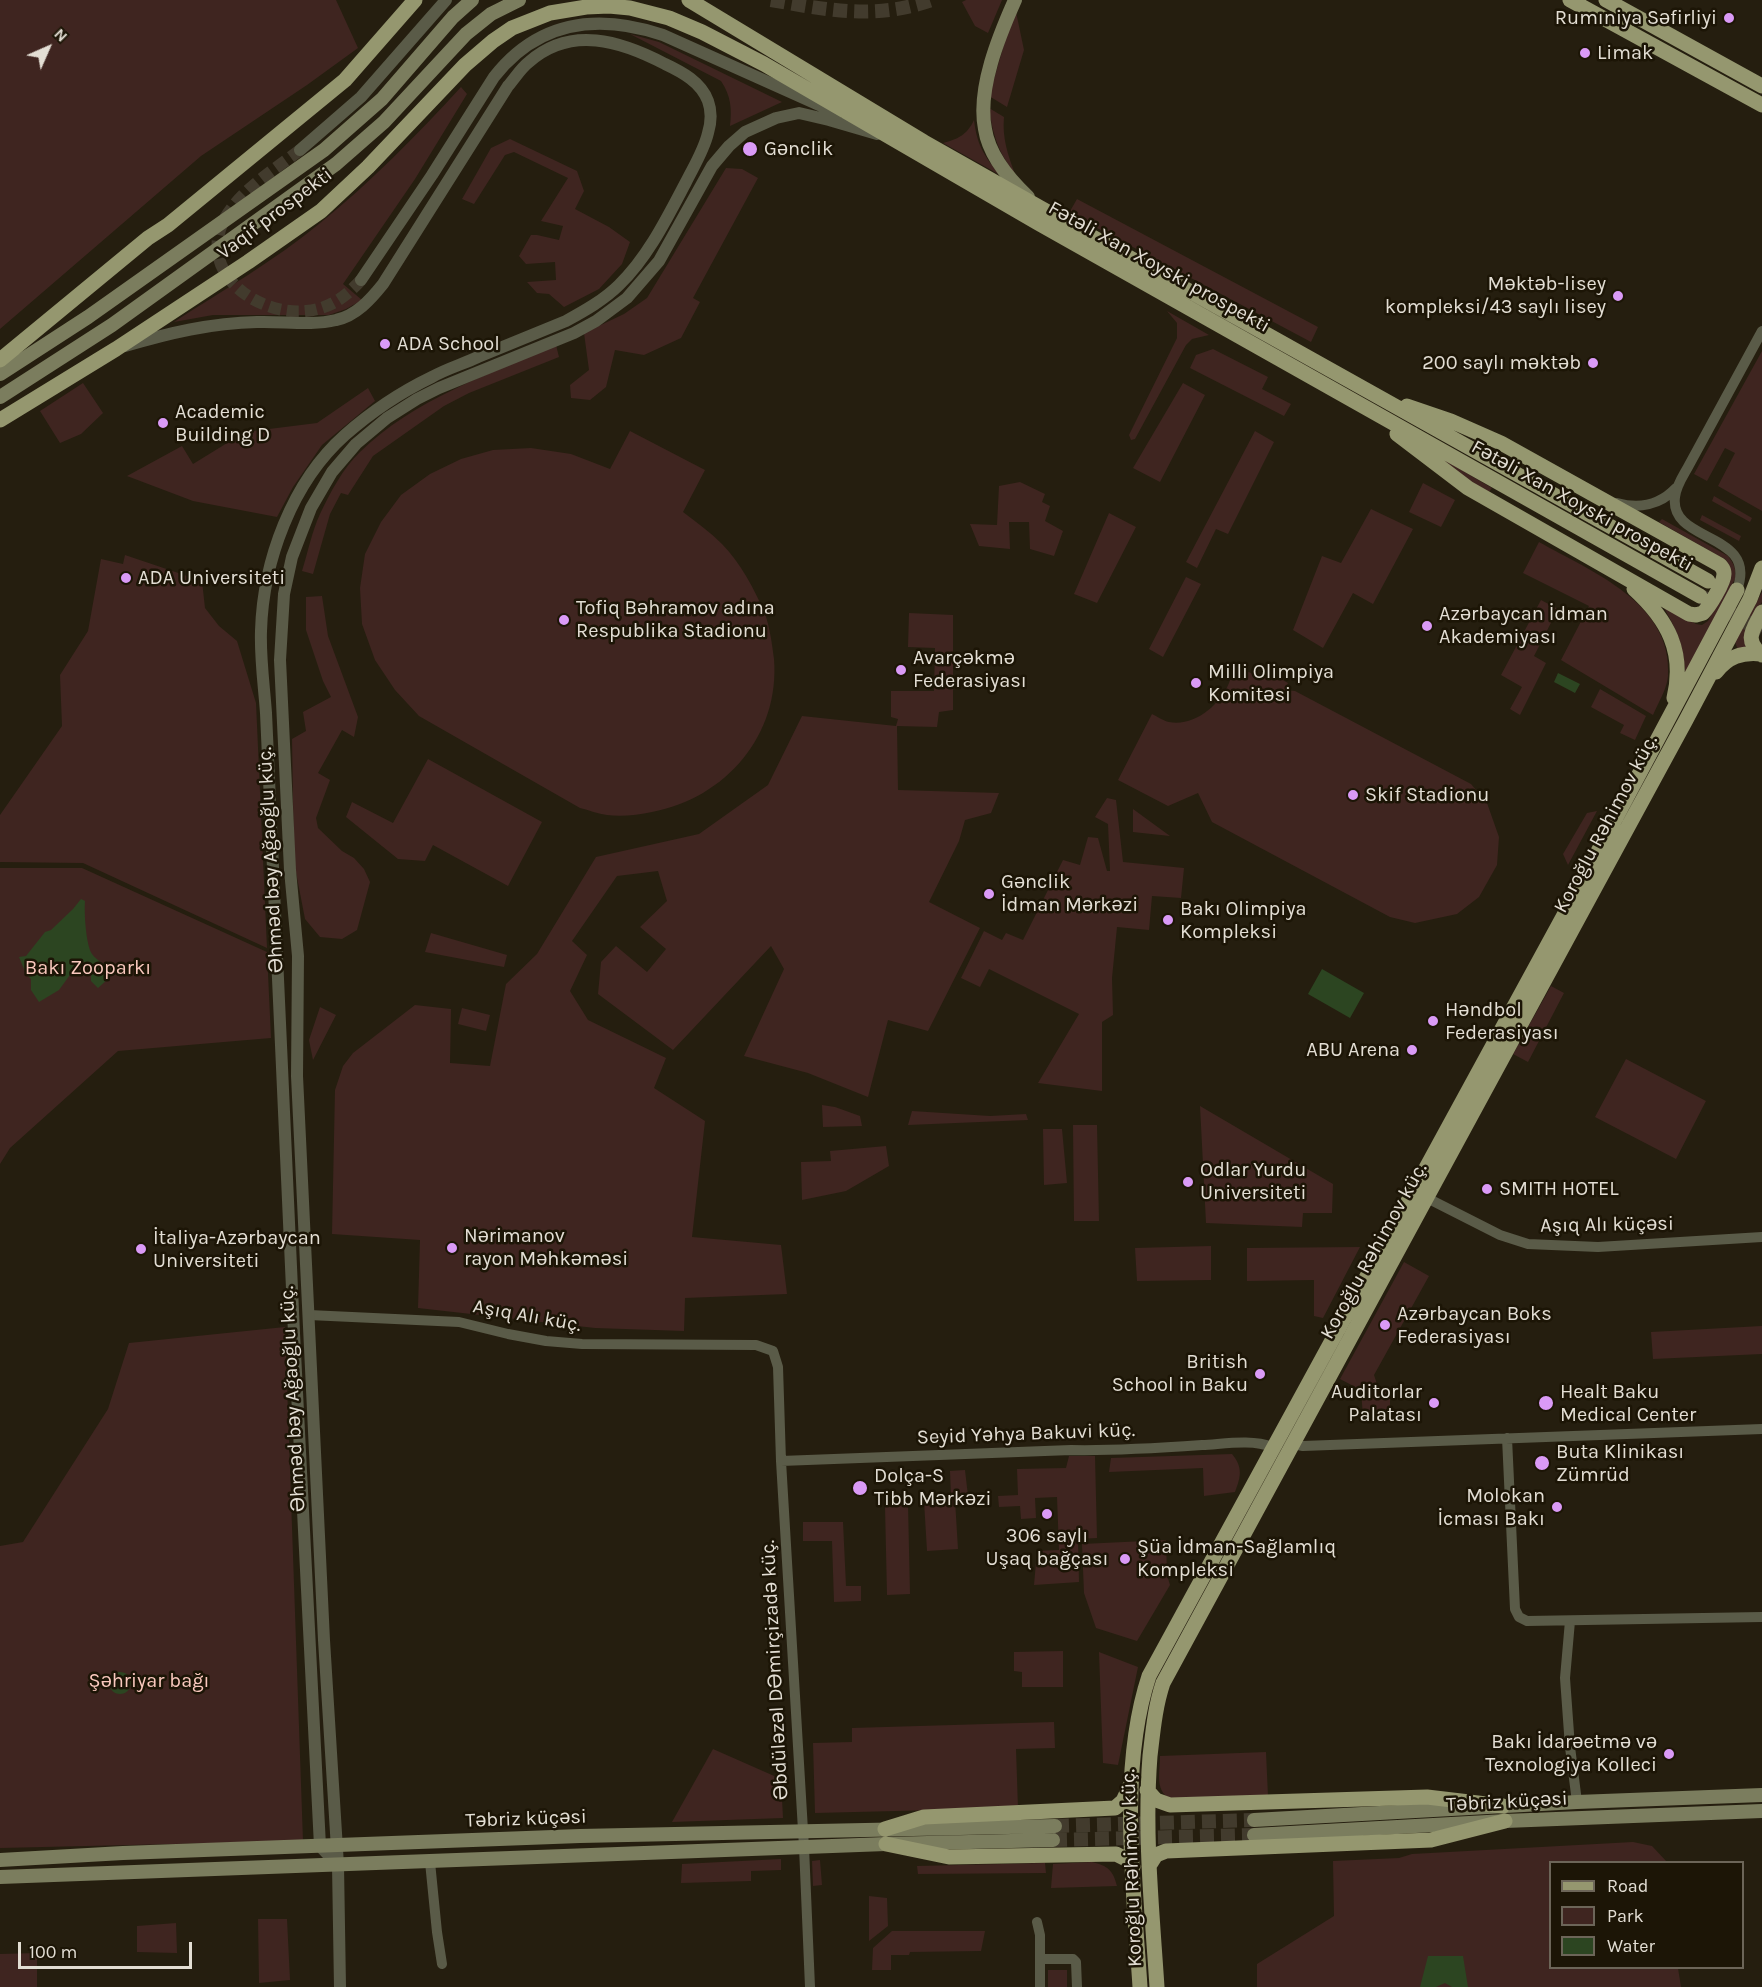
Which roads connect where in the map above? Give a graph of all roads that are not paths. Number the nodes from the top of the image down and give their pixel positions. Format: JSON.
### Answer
{"nodes":[{"id":1,"x":415,"y":0,"type":"edge"},
{"id":2,"x":446,"y":0,"type":"edge"},
{"id":3,"x":472,"y":0,"type":"edge"},
{"id":4,"x":519,"y":0,"type":"edge"},
{"id":5,"x":689,"y":0,"type":"edge"},
{"id":6,"x":1015,"y":0,"type":"edge"},
{"id":7,"x":1570,"y":0,"type":"edge"},
{"id":8,"x":1606,"y":0,"type":"edge"},
{"id":9,"x":586,"y":7,"type":"joint"},
{"id":10,"x":1762,"y":86,"type":"edge"},
{"id":11,"x":1762,"y":105,"type":"edge"},
{"id":12,"x":893,"y":138,"type":"junction"},
{"id":13,"x":300,"y":150,"type":"tunnel mouth"},
{"id":14,"x":1039,"y":207,"type":"junction"},
{"id":15,"x":361,"y":280,"type":"tunnel mouth"},
{"id":16,"x":1762,"y":331,"type":"edge"},
{"id":17,"x":116,"y":349,"type":"junction"},
{"id":18,"x":0,"y":360,"type":"edge"},
{"id":19,"x":0,"y":374,"type":"edge"},
{"id":20,"x":0,"y":397,"type":"edge"},
{"id":21,"x":1370,"y":402,"type":"junction"},
{"id":22,"x":0,"y":420,"type":"edge"},
{"id":23,"x":1678,"y":485,"type":"junction"},
{"id":24,"x":1602,"y":500,"type":"junction"},
{"id":25,"x":274,"y":550,"type":"junction"},
{"id":26,"x":292,"y":557,"type":"junction"},
{"id":27,"x":1606,"y":566,"type":"junction"},
{"id":28,"x":1762,"y":568,"type":"edge"},
{"id":29,"x":1708,"y":581,"type":"tunnel mouth"},
{"id":30,"x":1737,"y":590,"type":"joint"},
{"id":31,"x":1700,"y":596,"type":"tunnel mouth"},
{"id":32,"x":1762,"y":612,"type":"edge"},
{"id":33,"x":1761,"y":654,"type":"edge"},
{"id":34,"x":1701,"y":691,"type":"junction"},
{"id":35,"x":1665,"y":725,"type":"junction"},
{"id":36,"x":278,"y":975,"type":"junction"},
{"id":37,"x":298,"y":975,"type":"junction"},
{"id":38,"x":1427,"y":1198,"type":"junction"},
{"id":39,"x":1762,"y":1237,"type":"edge"},
{"id":40,"x":309,"y":1315,"type":"junction"},
{"id":41,"x":773,"y":1352,"type":"joint"},
{"id":42,"x":1762,"y":1429,"type":"edge"},
{"id":43,"x":1507,"y":1438,"type":"junction"},
{"id":44,"x":1301,"y":1444,"type":"junction"},
{"id":45,"x":1272,"y":1448,"type":"junction"},
{"id":46,"x":781,"y":1461,"type":"junction"},
{"id":47,"x":1762,"y":1617,"type":"edge"},
{"id":48,"x":1570,"y":1621,"type":"junction"},
{"id":49,"x":1130,"y":1786,"type":"junction"},
{"id":50,"x":1147,"y":1790,"type":"junction"},
{"id":51,"x":1762,"y":1795,"type":"edge"},
{"id":52,"x":1576,"y":1802,"type":"junction"},
{"id":53,"x":1762,"y":1811,"type":"edge"},
{"id":54,"x":1504,"y":1814,"type":"junction"},
{"id":55,"x":1254,"y":1820,"type":"tunnel mouth"},
{"id":56,"x":803,"y":1832,"type":"junction"},
{"id":57,"x":1054,"y":1833,"type":"tunnel mouth"},
{"id":58,"x":1254,"y":1835,"type":"tunnel mouth"},
{"id":59,"x":885,"y":1836,"type":"junction"},
{"id":60,"x":337,"y":1845,"type":"junction"},
{"id":61,"x":320,"y":1846,"type":"junction"},
{"id":62,"x":804,"y":1847,"type":"junction"},
{"id":63,"x":0,"y":1860,"type":"edge"},
{"id":64,"x":430,"y":1862,"type":"junction"},
{"id":65,"x":338,"y":1865,"type":"junction"},
{"id":66,"x":1141,"y":1866,"type":"junction"},
{"id":67,"x":0,"y":1877,"type":"edge"},
{"id":68,"x":1037,"y":1922,"type":"dead end"},
{"id":69,"x":1040,"y":1959,"type":"junction"},
{"id":70,"x":442,"y":1964,"type":"dead end"},
{"id":71,"x":340,"y":1987,"type":"edge"},
{"id":72,"x":810,"y":1987,"type":"edge"},
{"id":73,"x":1040,"y":1987,"type":"edge"},
{"id":74,"x":1077,"y":1987,"type":"edge"},
{"id":75,"x":1140,"y":1987,"type":"edge"},
{"id":76,"x":1157,"y":1987,"type":"edge"}],
"edges":[{"from":1,"to":18,"type":"main road"},
{"from":2,"to":13,"type":"street","name":"Vaqif prospekti"},
{"from":3,"to":19,"type":"main road","name":"Vaqif prospekti"},
{"from":4,"to":20,"type":"main road","name":"Vaqif prospekti"},
{"from":5,"to":14,"type":"main road","name":"Fətəli Xan Xoyski prospekti"},
{"from":6,"to":14,"type":"main road"},
{"from":7,"to":11,"type":"main road"},
{"from":8,"to":10,"type":"main road"},
{"from":9,"to":12,"type":"main road","name":"Fətəli Xan Xoyski prospekti"},
{"from":9,"to":17,"type":"main road","name":"Vaqif prospekti"},
{"from":12,"to":15,"type":"street"},
{"from":12,"to":21,"type":"main road","name":"Fətəli Xan Xoyski prospekti"},
{"from":12,"to":26,"type":"street","name":"Əhməd bəy Ağaoğlu küç."},
{"from":14,"to":21,"type":"main road","name":"Fətəli Xan Xoyski prospekti"},
{"from":16,"to":23,"type":"street"},
{"from":17,"to":22,"type":"main road","name":"Vaqif prospekti"},
{"from":17,"to":25,"type":"street","name":"Əhməd bəy Ağaoğlu küç."},
{"from":21,"to":24,"type":"main road"},
{"from":21,"to":27,"type":"main road"},
{"from":21,"to":29,"type":"main road","name":"Fətəli Xan Xoyski prospekti"},
{"from":21,"to":31,"type":"main road","name":"Fətəli Xan Xoyski prospekti"},
{"from":23,"to":24,"type":"street"},
{"from":23,"to":30,"type":"street"},
{"from":24,"to":27,"type":"main road"},
{"from":25,"to":26,"type":"street"},
{"from":25,"to":36,"type":"street","name":"Əhməd bəy Ağaoğlu küç."},
{"from":26,"to":37,"type":"street","name":"Əhməd bəy Ağaoğlu küç."},
{"from":27,"to":35,"type":"main road"},
{"from":28,"to":34,"type":"main road","name":"Koroğlu Rəhimov küç."},
{"from":30,"to":35,"type":"main road","name":"Koroğlu Rəhimov küç."},
{"from":32,"to":33,"type":"main road"},
{"from":33,"to":34,"type":"main road"},
{"from":34,"to":38,"type":"main road","name":"Koroğlu Rəhimov küç."},
{"from":35,"to":45,"type":"main road","name":"Koroğlu Rəhimov küç."},
{"from":36,"to":37,"type":"street"},
{"from":36,"to":61,"type":"street","name":"Əhməd bəy Ağaoğlu küç."},
{"from":37,"to":40,"type":"street","name":"Əhməd bəy Ağaoğlu küç."},
{"from":38,"to":39,"type":"street","name":"Aşıq Alı küçəsi"},
{"from":38,"to":44,"type":"main road","name":"Koroğlu Rəhimov küç."},
{"from":40,"to":41,"type":"street","name":"Aşıq Alı küç."},
{"from":40,"to":60,"type":"street","name":"Əhməd bəy Ağaoğlu küç."},
{"from":41,"to":46,"type":"street","name":"Əbdüləzəl DƏmirçizadə küç."},
{"from":42,"to":43,"type":"street"},
{"from":43,"to":44,"type":"street"},
{"from":43,"to":48,"type":"street"},
{"from":44,"to":50,"type":"main road","name":"Koroğlu Rəhimov küç."},
{"from":45,"to":46,"type":"street","name":"Seyid Yəhya Bakuvi küç."},
{"from":45,"to":49,"type":"main road","name":"Koroğlu Rəhimov küç."},
{"from":46,"to":56,"type":"street","name":"Əbdüləzəl DƏmirçizadə küç."},
{"from":47,"to":48,"type":"street"},
{"from":48,"to":52,"type":"street"},
{"from":49,"to":59,"type":"main road"},
{"from":49,"to":66,"type":"main road","name":"Koroğlu Rəhimov küç."},
{"from":50,"to":54,"type":"main road"},
{"from":50,"to":66,"type":"main road","name":"Koroğlu Rəhimov küç."},
{"from":51,"to":52,"type":"main road","name":"Təbriz küçəsi"},
{"from":52,"to":54,"type":"main road","name":"Təbriz küçəsi"},
{"from":53,"to":54,"type":"main road","name":"Təbriz küçəsi"},
{"from":54,"to":55,"type":"main road","name":"Təbriz küçəsi"},
{"from":54,"to":58,"type":"main road","name":"Təbriz küçəsi"},
{"from":54,"to":66,"type":"main road"},
{"from":56,"to":59,"type":"main road","name":"Təbriz küçəsi"},
{"from":56,"to":60,"type":"main road","name":"Təbriz küçəsi"},
{"from":56,"to":62,"type":"street","name":"Əbdüləzəl DƏmirçizadə küç."},
{"from":57,"to":59,"type":"main road","name":"Təbriz küçəsi"},
{"from":59,"to":62,"type":"main road","name":"Təbriz küçəsi"},
{"from":59,"to":66,"type":"main road"},
{"from":60,"to":61,"type":"main road","name":"Təbriz küçəsi"},
{"from":60,"to":65,"type":"street","name":"Əhməd bəy Ağaoğlu küç."},
{"from":61,"to":63,"type":"main road","name":"Təbriz küçəsi"},
{"from":61,"to":65,"type":"street"},
{"from":62,"to":64,"type":"main road","name":"Təbriz küçəsi"},
{"from":62,"to":72,"type":"street","name":"Əbdüləzəl DƏmirçizadə küç."},
{"from":64,"to":65,"type":"main road","name":"Təbriz küçəsi"},
{"from":64,"to":70,"type":"street"},
{"from":65,"to":67,"type":"main road","name":"Təbriz küçəsi"},
{"from":65,"to":71,"type":"street","name":"Əhməd bəy Ağaoğlu küç."},
{"from":66,"to":75,"type":"main road","name":"Koroğlu Rəhimov küç."},
{"from":66,"to":76,"type":"main road","name":"Koroğlu Rəhimov küç."},
{"from":68,"to":69,"type":"street"},
{"from":69,"to":73,"type":"street"},
{"from":69,"to":74,"type":"street"}]}
